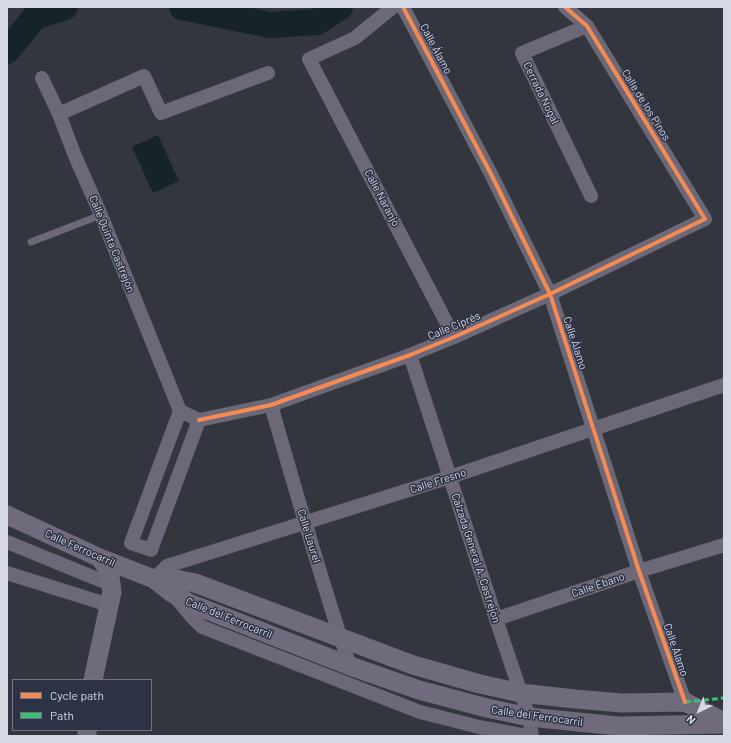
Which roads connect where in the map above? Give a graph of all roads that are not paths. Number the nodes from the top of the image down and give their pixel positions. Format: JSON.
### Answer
{"nodes":[{"id":1,"x":393,"y":7,"type":"edge"},
{"id":2,"x":403,"y":7,"type":"edge"},
{"id":3,"x":565,"y":7,"type":"edge"},
{"id":4,"x":587,"y":26,"type":"junction"},
{"id":5,"x":268,"y":73,"type":"dead end"},
{"id":6,"x":42,"y":78,"type":"dead end"},
{"id":7,"x":59,"y":114,"type":"junction"},
{"id":8,"x":591,"y":196,"type":"dead end"},
{"id":9,"x":101,"y":215,"type":"junction"},
{"id":10,"x":705,"y":219,"type":"joint"},
{"id":11,"x":31,"y":242,"type":"dead end"},
{"id":12,"x":550,"y":294,"type":"junction"},
{"id":13,"x":454,"y":337,"type":"junction"},
{"id":14,"x":410,"y":355,"type":"junction"},
{"id":15,"x":724,"y":385,"type":"edge"},
{"id":16,"x":271,"y":405,"type":"junction"},
{"id":17,"x":180,"y":411,"type":"junction"},
{"id":18,"x":199,"y":420,"type":"junction"},
{"id":19,"x":594,"y":429,"type":"junction"},
{"id":20,"x":450,"y":477,"type":"junction"},
{"id":21,"x":7,"y":515,"type":"edge"},
{"id":22,"x":305,"y":523,"type":"junction"},
{"id":23,"x":7,"y":542,"type":"edge"},
{"id":24,"x":724,"y":545,"type":"edge"},
{"id":25,"x":100,"y":558,"type":"junction"},
{"id":26,"x":639,"y":571,"type":"junction"},
{"id":27,"x":7,"y":572,"type":"edge"},
{"id":28,"x":154,"y":579,"type":"junction"},
{"id":29,"x":112,"y":585,"type":"junction"},
{"id":30,"x":172,"y":593,"type":"junction"},
{"id":31,"x":109,"y":605,"type":"junction"},
{"id":32,"x":496,"y":619,"type":"junction"},
{"id":33,"x":340,"y":638,"type":"junction"},
{"id":34,"x":350,"y":666,"type":"junction"},
{"id":35,"x":93,"y":679,"type":"edge"},
{"id":36,"x":521,"y":693,"type":"junction"},
{"id":37,"x":685,"y":702,"type":"junction"},
{"id":38,"x":529,"y":716,"type":"junction"},
{"id":39,"x":724,"y":723,"type":"edge"},
{"id":40,"x":527,"y":736,"type":"edge"},
{"id":41,"x":532,"y":736,"type":"edge"}],
"edges":[{"from":1,"to":13,"type":"street","name":"Calle Naranjo"},
{"from":2,"to":12,"type":"street","name":"Calle Álamo"},
{"from":3,"to":4,"type":"street","name":"Calle de los Pinos"},
{"from":4,"to":8,"type":"street","name":"Cerrada Nogal"},
{"from":4,"to":10,"type":"street","name":"Calle de los Pinos"},
{"from":5,"to":7,"type":"street"},
{"from":6,"to":7,"type":"street","name":"Calle Quinta Castrejón"},
{"from":7,"to":9,"type":"street","name":"Calle Quinta Castrejón"},
{"from":9,"to":11,"type":"lane"},
{"from":9,"to":17,"type":"street","name":"Calle Quinta Castrejón"},
{"from":10,"to":12,"type":"street","name":"Calle Ciprés"},
{"from":12,"to":13,"type":"street","name":"Calle Ciprés"},
{"from":12,"to":19,"type":"street","name":"Calle Álamo"},
{"from":13,"to":14,"type":"street","name":"Calle Ciprés"},
{"from":14,"to":16,"type":"street","name":"Calle Ciprés"},
{"from":14,"to":20,"type":"street","name":"Calzada General A. Castrejón"},
{"from":15,"to":19,"type":"street","name":"Calle Fresno"},
{"from":16,"to":18,"type":"street","name":"Calle Ciprés"},
{"from":16,"to":22,"type":"street","name":"Calle Laurel"},
{"from":17,"to":18,"type":"street"},
{"from":17,"to":18,"type":"street"},
{"from":19,"to":20,"type":"street","name":"Calle Fresno"},
{"from":19,"to":26,"type":"street","name":"Calle Álamo"},
{"from":20,"to":22,"type":"street","name":"Calle Fresno"},
{"from":20,"to":32,"type":"street","name":"Calzada General A. Castrejón"},
{"from":21,"to":25,"type":"main road","name":"Calle Ferrocarril"},
{"from":22,"to":28,"type":"street","name":"Calle Fresno"},
{"from":22,"to":33,"type":"street","name":"Calle Laurel"},
{"from":23,"to":29,"type":"street"},
{"from":24,"to":26,"type":"street","name":"Calle Ébano"},
{"from":25,"to":28,"type":"main road","name":"Calle Ferrocarril"},
{"from":25,"to":29,"type":"main road"},
{"from":26,"to":32,"type":"street","name":"Calle Ébano"},
{"from":26,"to":37,"type":"street","name":"Calle Álamo"},
{"from":27,"to":31,"type":"street"},
{"from":28,"to":30,"type":"main road","name":"Calle del Ferrocarril"},
{"from":28,"to":33,"type":"main road","name":"Calle del Ferrocarril"},
{"from":29,"to":31,"type":"main road"},
{"from":30,"to":34,"type":"main road","name":"Calle del Ferrocarril"},
{"from":30,"to":40,"type":"street"},
{"from":31,"to":35,"type":"main road"},
{"from":32,"to":36,"type":"street","name":"Calzada General A. Castrejón"},
{"from":33,"to":34,"type":"street","name":"Calle Laurel"},
{"from":33,"to":36,"type":"main road","name":"Calle del Ferrocarril"},
{"from":34,"to":38,"type":"main road","name":"Calle del Ferrocarril"},
{"from":36,"to":37,"type":"main road","name":"Calle del Ferrocarril"},
{"from":36,"to":38,"type":"street","name":"Calzada General A. Castrejón"},
{"from":37,"to":39,"type":"main road","name":"Calle del Ferrocarril"},
{"from":38,"to":39,"type":"main road","name":"Calle del Ferrocarril"},
{"from":38,"to":41,"type":"street","name":"Calzada General A. Castrejón"}]}
